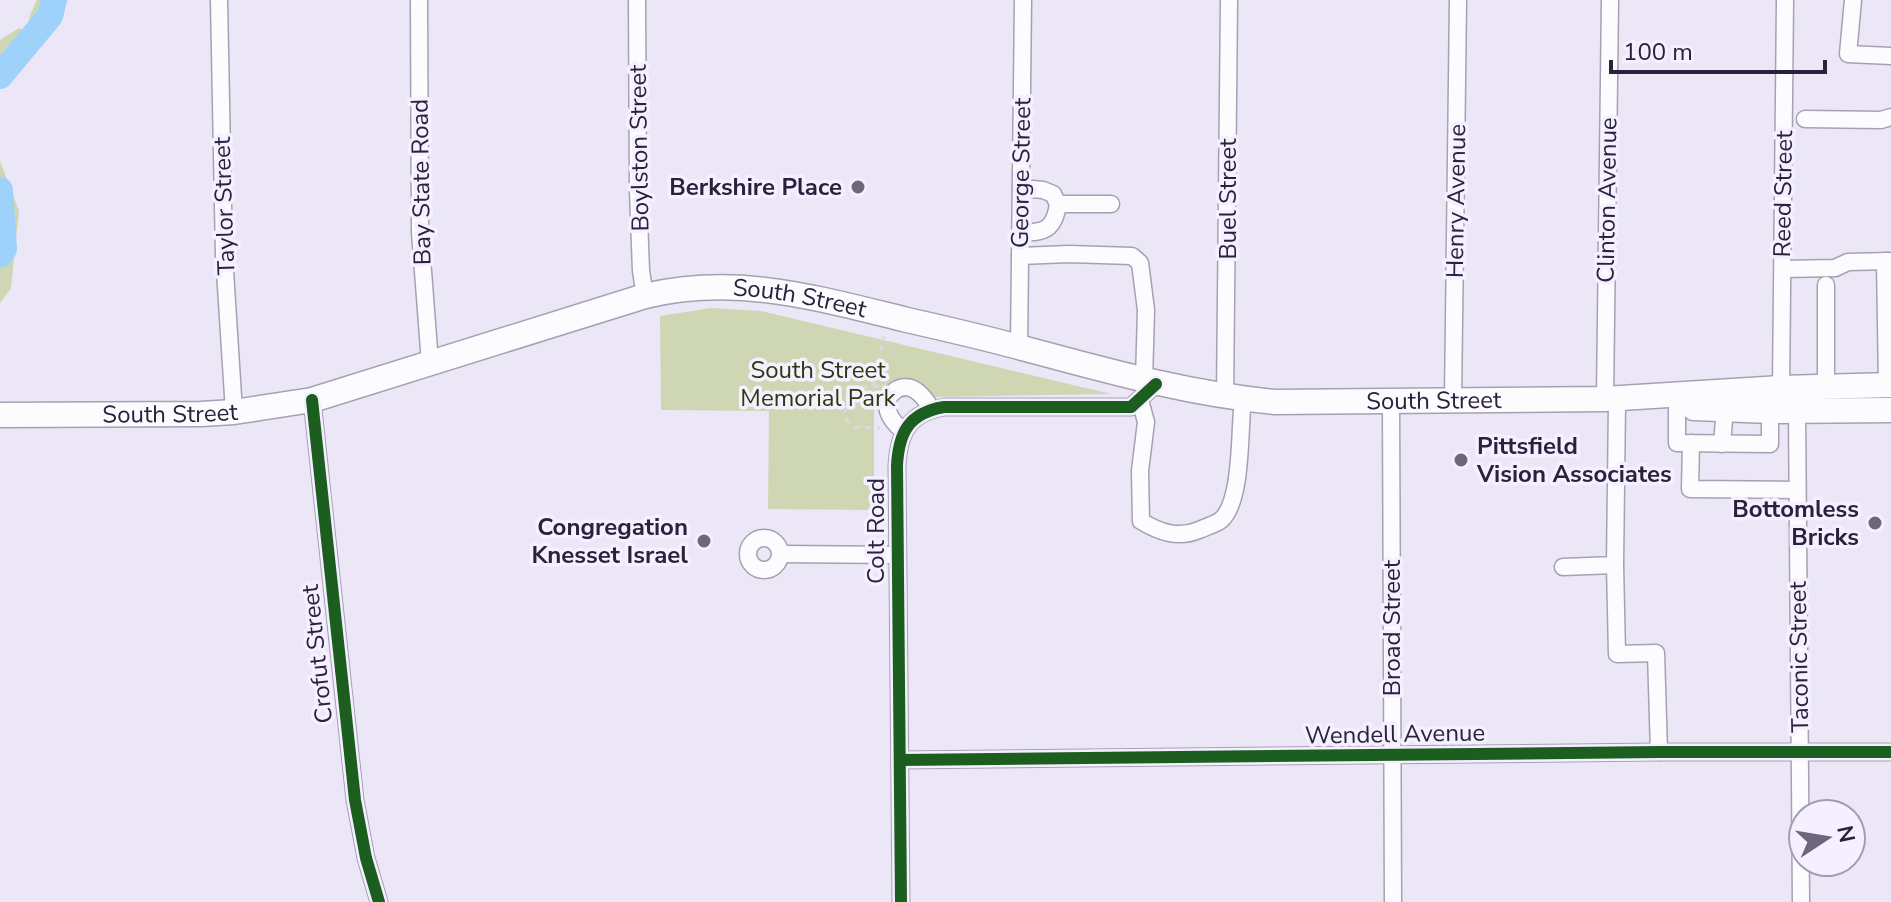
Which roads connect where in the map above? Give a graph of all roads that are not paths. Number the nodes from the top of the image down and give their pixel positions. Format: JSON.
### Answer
{"nodes":[{"id":1,"x":219,"y":0,"type":"edge"},
{"id":2,"x":419,"y":0,"type":"edge"},
{"id":3,"x":637,"y":0,"type":"edge"},
{"id":4,"x":1023,"y":0,"type":"edge"},
{"id":5,"x":1229,"y":0,"type":"edge"},
{"id":6,"x":1458,"y":0,"type":"edge"},
{"id":7,"x":1610,"y":0,"type":"edge"},
{"id":8,"x":1785,"y":0,"type":"edge"},
{"id":9,"x":1853,"y":0,"type":"edge"},
{"id":10,"x":1891,"y":56,"type":"edge"},
{"id":11,"x":1891,"y":117,"type":"edge"},
{"id":12,"x":1805,"y":119,"type":"dead end"},
{"id":13,"x":1021,"y":188,"type":"junction"},
{"id":14,"x":1058,"y":204,"type":"junction"},
{"id":15,"x":1111,"y":204,"type":"dead end"},
{"id":16,"x":1020,"y":233,"type":"junction"},
{"id":17,"x":1020,"y":256,"type":"junction"},
{"id":18,"x":1888,"y":261,"type":"edge"},
{"id":19,"x":1783,"y":269,"type":"junction"},
{"id":20,"x":1826,"y":285,"type":"dead end"},
{"id":21,"x":645,"y":296,"type":"junction"},
{"id":22,"x":1019,"y":347,"type":"junction"},
{"id":23,"x":430,"y":363,"type":"junction"},
{"id":24,"x":1889,"y":385,"type":"edge"},
{"id":25,"x":1826,"y":387,"type":"junction"},
{"id":26,"x":1147,"y":388,"type":"junction"},
{"id":27,"x":1781,"y":388,"type":"junction"},
{"id":28,"x":1234,"y":398,"type":"junction"},
{"id":29,"x":312,"y":400,"type":"junction"},
{"id":30,"x":1453,"y":401,"type":"junction"},
{"id":31,"x":1611,"y":401,"type":"junction"},
{"id":32,"x":1391,"y":403,"type":"junction"},
{"id":33,"x":1677,"y":407,"type":"junction"},
{"id":34,"x":1725,"y":408,"type":"junction"},
{"id":35,"x":932,"y":409,"type":"junction"},
{"id":36,"x":1891,"y":410,"type":"edge"},
{"id":37,"x":1770,"y":411,"type":"junction"},
{"id":38,"x":1797,"y":411,"type":"junction"},
{"id":39,"x":234,"y":412,"type":"junction"},
{"id":40,"x":0,"y":415,"type":"edge"},
{"id":41,"x":900,"y":428,"type":"junction"},
{"id":42,"x":1691,"y":443,"type":"junction"},
{"id":43,"x":1722,"y":444,"type":"junction"},
{"id":44,"x":1770,"y":444,"type":"junction"},
{"id":45,"x":1796,"y":444,"type":"junction"},
{"id":46,"x":1797,"y":490,"type":"junction"},
{"id":47,"x":781,"y":554,"type":"dead end"},
{"id":48,"x":897,"y":555,"type":"junction"},
{"id":49,"x":1615,"y":565,"type":"junction"},
{"id":50,"x":1563,"y":567,"type":"dead end"},
{"id":51,"x":1659,"y":752,"type":"junction"},
{"id":52,"x":1891,"y":752,"type":"edge"},
{"id":53,"x":1800,"y":753,"type":"junction"},
{"id":54,"x":1393,"y":755,"type":"junction"},
{"id":55,"x":900,"y":760,"type":"junction"},
{"id":56,"x":379,"y":902,"type":"edge"},
{"id":57,"x":901,"y":902,"type":"edge"},
{"id":58,"x":1393,"y":902,"type":"edge"},
{"id":59,"x":1801,"y":902,"type":"edge"}],
"edges":[{"from":1,"to":39,"type":"street","name":"Taylor Street"},
{"from":2,"to":23,"type":"street","name":"Bay State Road"},
{"from":3,"to":21,"type":"street","name":"Boylston Street"},
{"from":4,"to":13,"type":"street","name":"George Street"},
{"from":5,"to":28,"type":"street","name":"Buel Street"},
{"from":6,"to":30,"type":"street","name":"Henry Avenue"},
{"from":7,"to":31,"type":"street","name":"Clinton Avenue"},
{"from":8,"to":19,"type":"street","name":"Reed Street"},
{"from":9,"to":10,"type":"street"},
{"from":11,"to":12,"type":"street"},
{"from":13,"to":14,"type":"street"},
{"from":13,"to":16,"type":"street","name":"George Street"},
{"from":14,"to":15,"type":"street"},
{"from":14,"to":16,"type":"street"},
{"from":16,"to":17,"type":"street","name":"George Street"},
{"from":17,"to":22,"type":"street","name":"George Street"},
{"from":17,"to":26,"type":"street"},
{"from":18,"to":19,"type":"street"},
{"from":18,"to":24,"type":"street"},
{"from":19,"to":27,"type":"street","name":"Reed Street"},
{"from":20,"to":25,"type":"street"},
{"from":21,"to":22,"type":"highway","name":"South Street"},
{"from":21,"to":23,"type":"highway","name":"South Street"},
{"from":22,"to":26,"type":"highway","name":"South Street"},
{"from":23,"to":29,"type":"highway","name":"South Street"},
{"from":24,"to":25,"type":"highway","name":"South Street"},
{"from":25,"to":27,"type":"highway","name":"South Street"},
{"from":26,"to":28,"type":"highway","name":"South Street"},
{"from":26,"to":28,"type":"street","name":"Buel Street"},
{"from":26,"to":35,"type":"street"},
{"from":27,"to":31,"type":"highway","name":"South Street"},
{"from":28,"to":32,"type":"highway","name":"South Street"},
{"from":29,"to":39,"type":"highway","name":"South Street"},
{"from":29,"to":56,"type":"street","name":"Crofut Street"},
{"from":30,"to":31,"type":"highway","name":"South Street"},
{"from":30,"to":32,"type":"highway","name":"South Street"},
{"from":31,"to":33,"type":"highway","name":"South Street"},
{"from":31,"to":49,"type":"street","name":"Clinton Avenue"},
{"from":32,"to":54,"type":"street","name":"Broad Street"},
{"from":33,"to":34,"type":"highway","name":"South Street"},
{"from":33,"to":42,"type":"street"},
{"from":34,"to":37,"type":"highway","name":"South Street"},
{"from":34,"to":43,"type":"street"},
{"from":35,"to":41,"type":"street"},
{"from":35,"to":41,"type":"street","name":"Colt Road"},
{"from":36,"to":38,"type":"highway","name":"South Street"},
{"from":37,"to":38,"type":"highway","name":"South Street"},
{"from":37,"to":44,"type":"street"},
{"from":38,"to":45,"type":"street","name":"Taconic Street"},
{"from":39,"to":40,"type":"highway","name":"South Street"},
{"from":41,"to":48,"type":"street","name":"Colt Road"},
{"from":42,"to":43,"type":"street"},
{"from":42,"to":46,"type":"street"},
{"from":43,"to":44,"type":"street"},
{"from":44,"to":45,"type":"street"},
{"from":45,"to":46,"type":"street","name":"Taconic Street"},
{"from":46,"to":53,"type":"street","name":"Taconic Street"},
{"from":47,"to":48,"type":"street"},
{"from":48,"to":55,"type":"street","name":"Colt Road"},
{"from":49,"to":50,"type":"street"},
{"from":49,"to":51,"type":"street","name":"Clinton Avenue"},
{"from":51,"to":53,"type":"street","name":"Wendell Avenue"},
{"from":51,"to":54,"type":"street","name":"Wendell Avenue"},
{"from":52,"to":53,"type":"street","name":"Wendell Avenue"},
{"from":53,"to":59,"type":"street","name":"Taconic Street"},
{"from":54,"to":55,"type":"street","name":"Wendell Avenue"},
{"from":54,"to":58,"type":"street","name":"Broad Street"},
{"from":55,"to":57,"type":"street","name":"Colt Road"}]}
